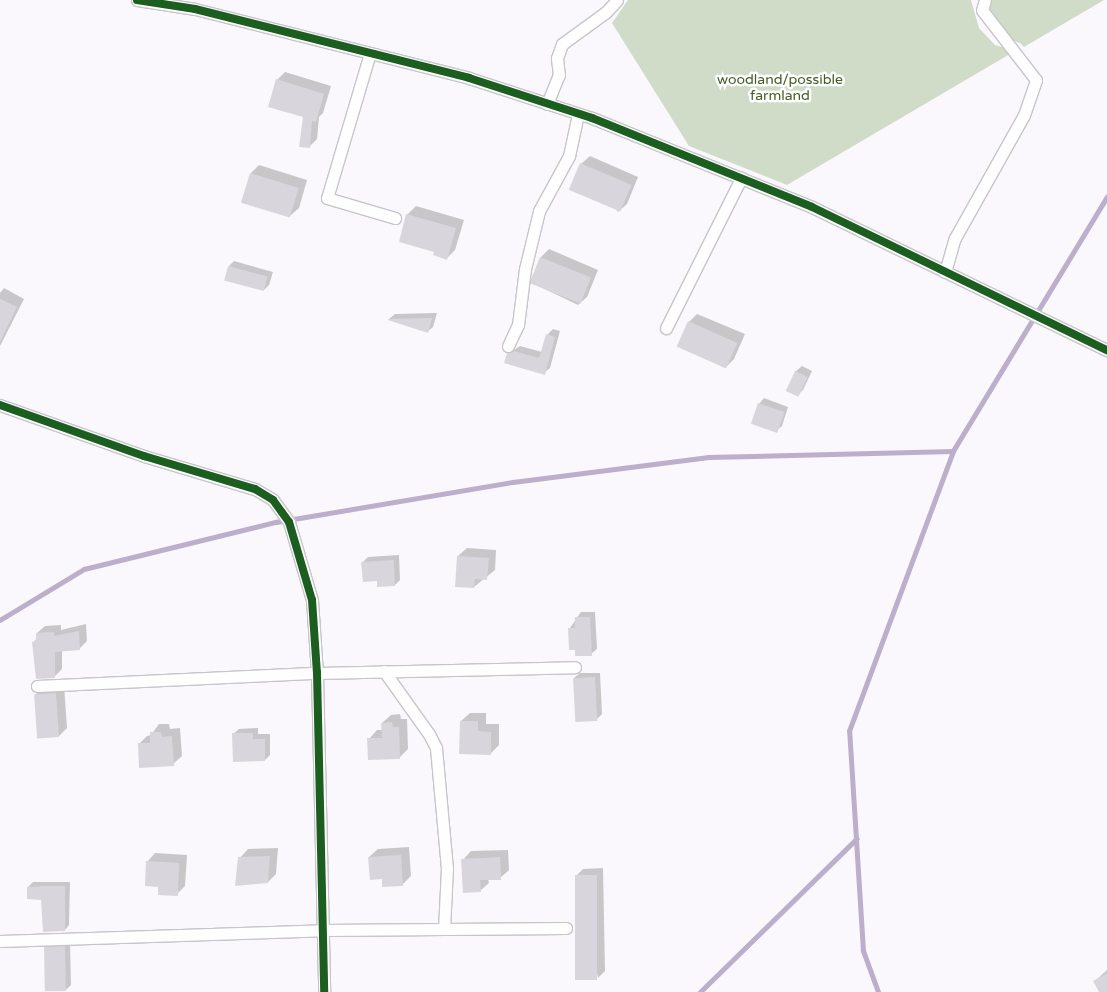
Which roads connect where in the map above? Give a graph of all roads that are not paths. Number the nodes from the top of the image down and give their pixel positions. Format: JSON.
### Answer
{"nodes":[{"id":1,"x":137,"y":0,"type":"edge"},
{"id":2,"x":617,"y":0,"type":"edge"},
{"id":3,"x":985,"y":0,"type":"edge"},
{"id":4,"x":370,"y":53,"type":"junction"},
{"id":5,"x":547,"y":104,"type":"junction"},
{"id":6,"x":578,"y":114,"type":"junction"},
{"id":7,"x":741,"y":178,"type":"junction"},
{"id":8,"x":395,"y":218,"type":"dead end"},
{"id":9,"x":946,"y":272,"type":"junction"},
{"id":10,"x":666,"y":328,"type":"dead end"},
{"id":11,"x":508,"y":346,"type":"dead end"},
{"id":12,"x":1107,"y":350,"type":"edge"},
{"id":13,"x":0,"y":405,"type":"edge"},
{"id":14,"x":575,"y":667,"type":"dead end"},
{"id":15,"x":384,"y":671,"type":"junction"},
{"id":16,"x":318,"y":673,"type":"junction"},
{"id":17,"x":37,"y":686,"type":"dead end"},
{"id":18,"x":566,"y":928,"type":"dead end"},
{"id":19,"x":444,"y":929,"type":"junction"},
{"id":20,"x":324,"y":930,"type":"junction"},
{"id":21,"x":0,"y":941,"type":"edge"},
{"id":22,"x":324,"y":992,"type":"edge"}],
"edges":[{"from":1,"to":4,"type":"street"},
{"from":2,"to":5,"type":"street"},
{"from":3,"to":9,"type":"street"},
{"from":4,"to":5,"type":"street"},
{"from":4,"to":8,"type":"street"},
{"from":5,"to":6,"type":"street"},
{"from":6,"to":7,"type":"street"},
{"from":6,"to":11,"type":"street"},
{"from":7,"to":9,"type":"street"},
{"from":7,"to":10,"type":"street"},
{"from":9,"to":12,"type":"street"},
{"from":13,"to":16,"type":"street"},
{"from":14,"to":15,"type":"street"},
{"from":15,"to":16,"type":"street"},
{"from":15,"to":19,"type":"street"},
{"from":16,"to":17,"type":"street"},
{"from":16,"to":20,"type":"street"},
{"from":18,"to":19,"type":"street"},
{"from":19,"to":20,"type":"street"},
{"from":20,"to":21,"type":"street"},
{"from":20,"to":22,"type":"street"}]}
